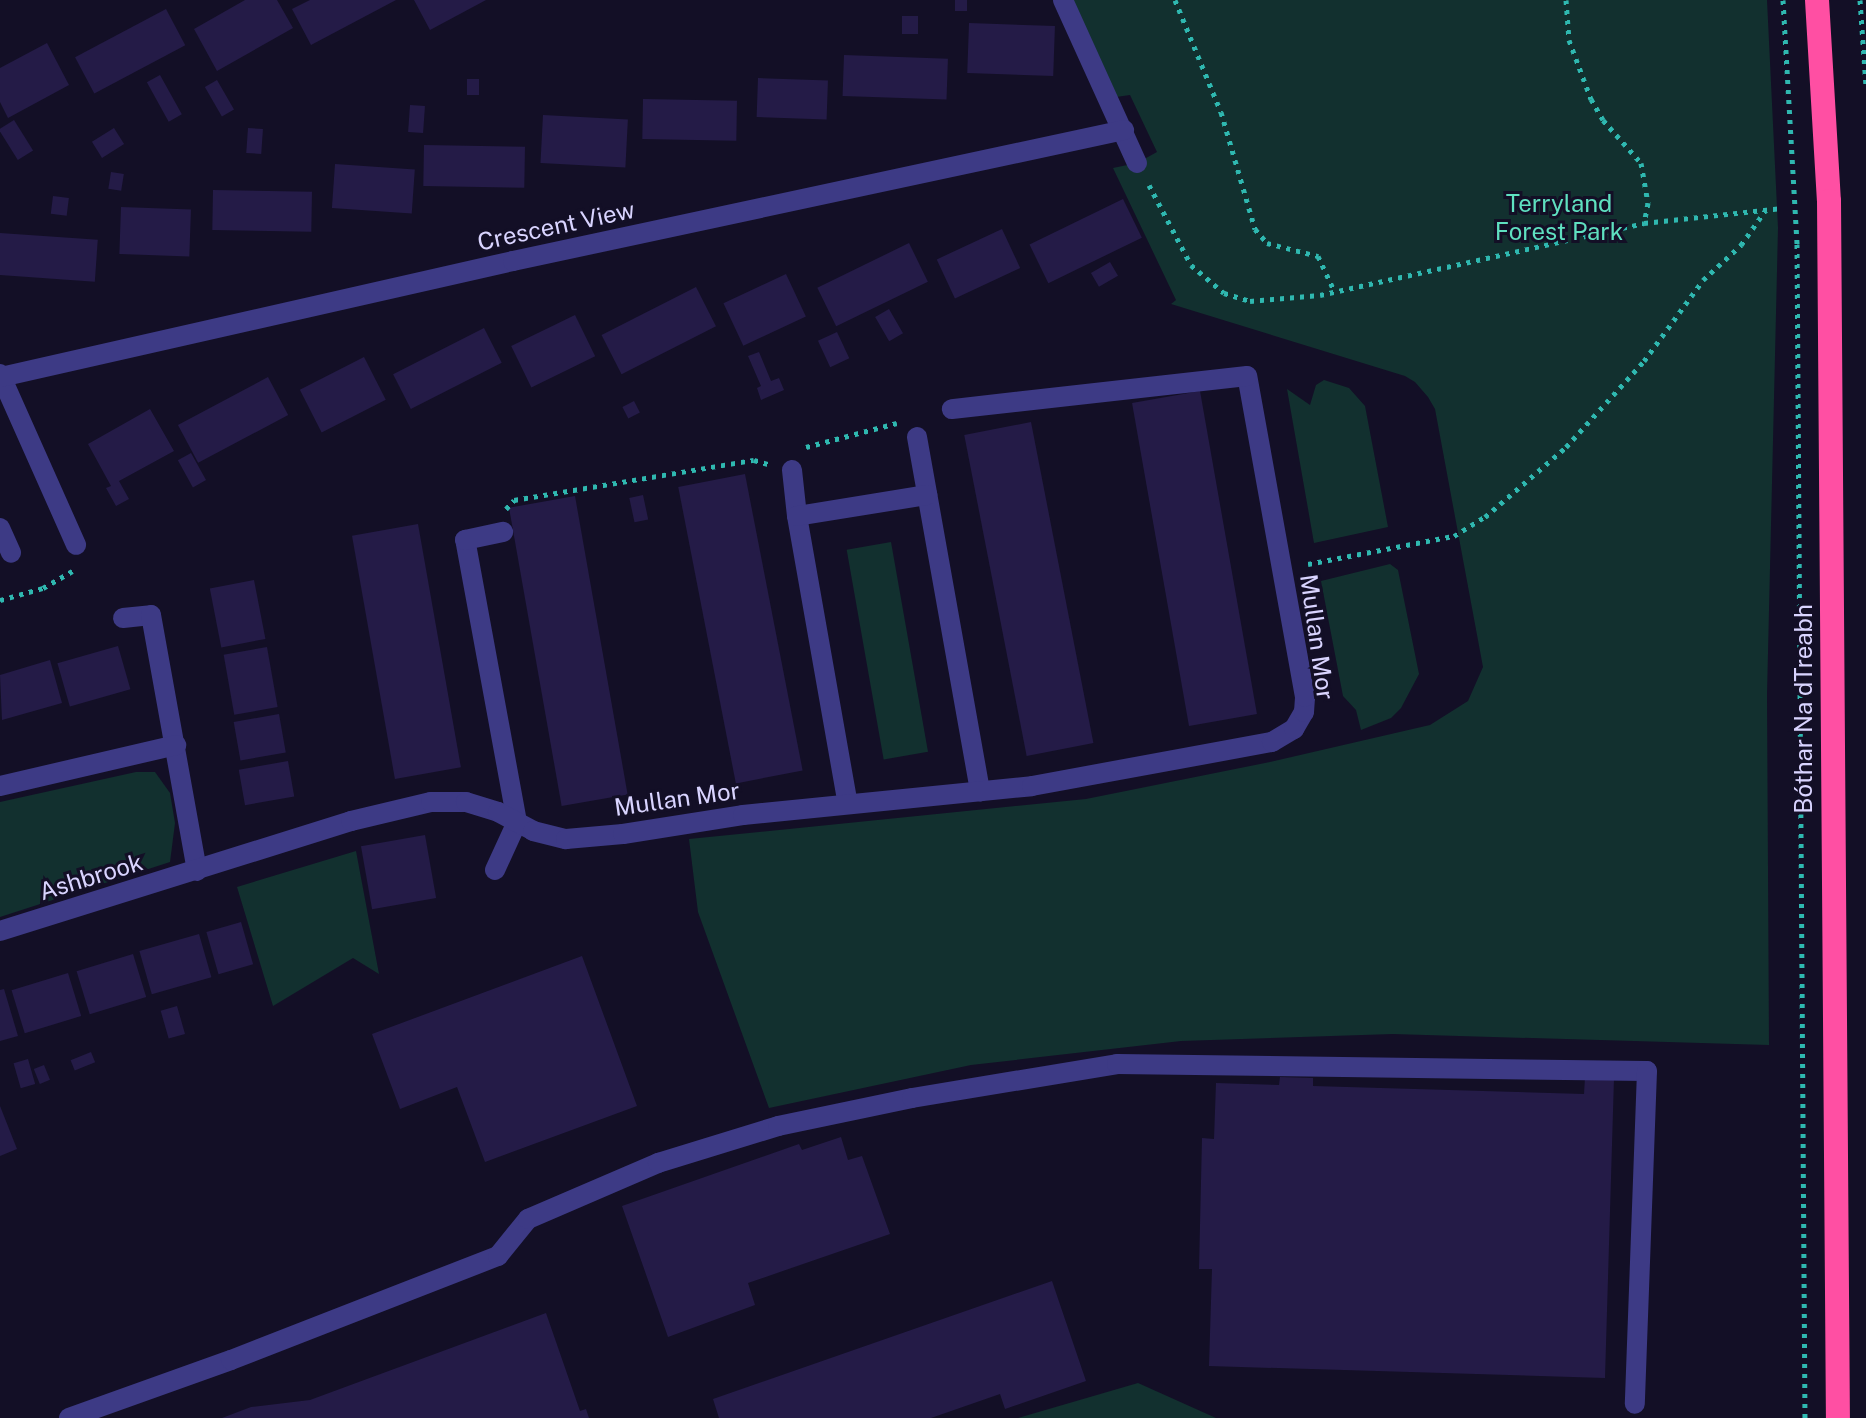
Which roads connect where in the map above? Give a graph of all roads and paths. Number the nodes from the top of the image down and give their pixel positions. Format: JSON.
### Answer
{"nodes":[{"id":1,"x":1063,"y":0,"type":"edge"},
{"id":2,"x":1175,"y":0,"type":"edge"},
{"id":3,"x":1566,"y":0,"type":"edge"},
{"id":4,"x":1783,"y":0,"type":"edge"},
{"id":5,"x":1817,"y":0,"type":"edge"},
{"id":6,"x":1860,"y":0,"type":"edge"},
{"id":7,"x":1866,"y":85,"type":"edge"},
{"id":8,"x":1124,"y":130,"type":"junction"},
{"id":9,"x":1137,"y":163,"type":"joint"},
{"id":10,"x":1782,"y":208,"type":"dead end"},
{"id":11,"x":1765,"y":211,"type":"junction"},
{"id":12,"x":1644,"y":223,"type":"junction"},
{"id":13,"x":1334,"y":291,"type":"junction"},
{"id":14,"x":1,"y":376,"type":"edge"},
{"id":15,"x":952,"y":409,"type":"dead end"},
{"id":16,"x":899,"y":423,"type":"dead end"},
{"id":17,"x":917,"y":437,"type":"dead end"},
{"id":18,"x":797,"y":449,"type":"dead end"},
{"id":19,"x":768,"y":457,"type":"dead end"},
{"id":20,"x":754,"y":460,"type":"junction"},
{"id":21,"x":792,"y":470,"type":"joint"},
{"id":22,"x":927,"y":495,"type":"junction"},
{"id":23,"x":797,"y":516,"type":"junction"},
{"id":24,"x":0,"y":528,"type":"edge"},
{"id":25,"x":503,"y":532,"type":"joint"},
{"id":26,"x":76,"y":545,"type":"joint"},
{"id":27,"x":11,"y":553,"type":"dead end"},
{"id":28,"x":1329,"y":560,"type":"dead end"},
{"id":29,"x":0,"y":600,"type":"edge"},
{"id":30,"x":123,"y":618,"type":"dead end"},
{"id":31,"x":176,"y":745,"type":"junction"},
{"id":32,"x":0,"y":786,"type":"edge"},
{"id":33,"x":980,"y":791,"type":"junction"},
{"id":34,"x":848,"y":804,"type":"junction"},
{"id":35,"x":351,"y":821,"type":"joint"},
{"id":36,"x":517,"y":822,"type":"junction"},
{"id":37,"x":495,"y":870,"type":"dead end"},
{"id":38,"x":197,"y":871,"type":"junction"},
{"id":39,"x":0,"y":931,"type":"edge"},
{"id":40,"x":1635,"y":1404,"type":"dead end"},
{"id":41,"x":69,"y":1418,"type":"edge"},
{"id":42,"x":1805,"y":1418,"type":"edge"},
{"id":43,"x":1838,"y":1418,"type":"edge"}],
"edges":[{"from":1,"to":8,"type":"street"},
{"from":2,"to":13,"type":"path"},
{"from":3,"to":12,"type":"path"},
{"from":4,"to":42,"type":"path"},
{"from":5,"to":43,"type":"highway","name":"Bóthar Na dTreabh"},
{"from":6,"to":7,"type":"path"},
{"from":8,"to":9,"type":"street"},
{"from":8,"to":14,"type":"street","name":"Crescent View"},
{"from":9,"to":13,"type":"path"},
{"from":10,"to":11,"type":"path"},
{"from":11,"to":12,"type":"path"},
{"from":11,"to":28,"type":"path"},
{"from":12,"to":13,"type":"path"},
{"from":14,"to":26,"type":"street"},
{"from":15,"to":33,"type":"street","name":"Mullan Mor"},
{"from":16,"to":18,"type":"path"},
{"from":17,"to":22,"type":"street"},
{"from":19,"to":20,"type":"path"},
{"from":20,"to":21,"type":"path"},
{"from":20,"to":25,"type":"path"},
{"from":21,"to":23,"type":"street"},
{"from":22,"to":23,"type":"street"},
{"from":22,"to":33,"type":"street"},
{"from":23,"to":34,"type":"street"},
{"from":24,"to":27,"type":"street"},
{"from":25,"to":36,"type":"street"},
{"from":26,"to":29,"type":"path"},
{"from":30,"to":31,"type":"street"},
{"from":31,"to":32,"type":"street"},
{"from":31,"to":38,"type":"street"},
{"from":33,"to":34,"type":"street","name":"Mullan Mor"},
{"from":34,"to":36,"type":"street","name":"Mullan Mor"},
{"from":35,"to":36,"type":"street","name":"Mullan Mor"},
{"from":35,"to":38,"type":"street","name":"Ashbrook"},
{"from":36,"to":37,"type":"street"},
{"from":38,"to":39,"type":"street","name":"Ashbrook"},
{"from":40,"to":41,"type":"street"}]}
